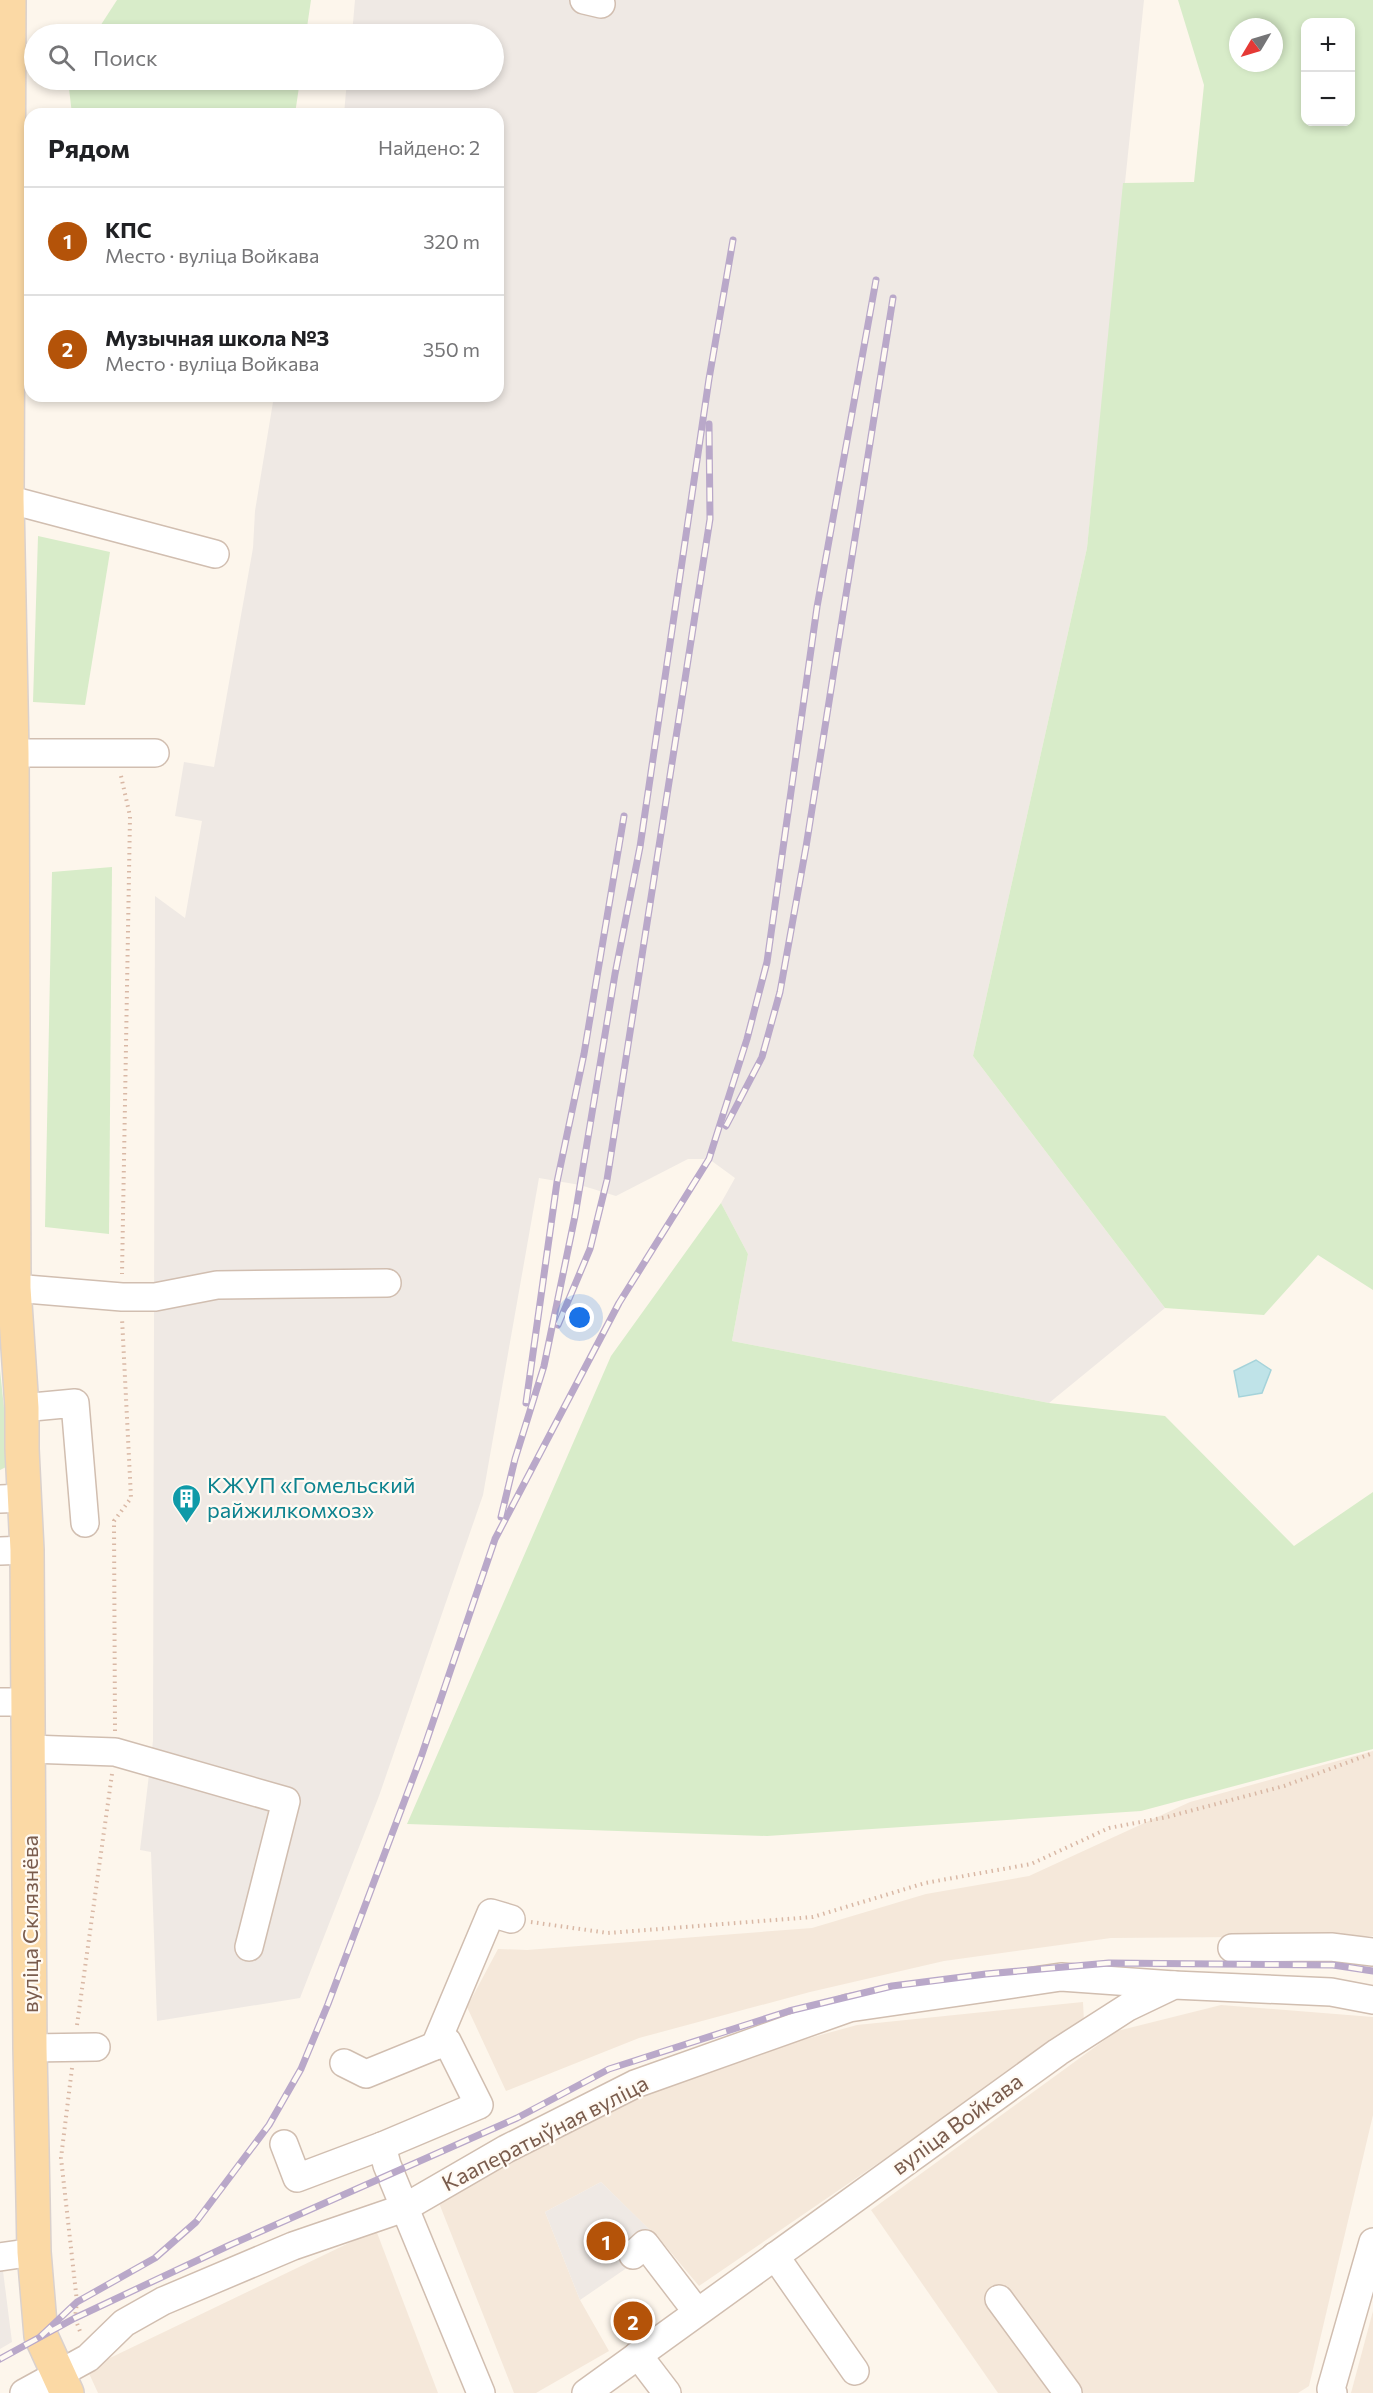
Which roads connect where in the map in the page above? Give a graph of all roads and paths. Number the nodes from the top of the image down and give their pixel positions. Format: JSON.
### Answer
{"nodes":[{"id":1,"x":9,"y":0,"type":"edge"},
{"id":2,"x":7,"y":499,"type":"junction"},
{"id":3,"x":215,"y":554,"type":"dead end"},
{"id":4,"x":12,"y":753,"type":"junction"},
{"id":5,"x":116,"y":753,"type":"junction"},
{"id":6,"x":155,"y":753,"type":"dead end"},
{"id":7,"x":387,"y":1283,"type":"dead end"},
{"id":8,"x":14,"y":1288,"type":"junction"},
{"id":9,"x":122,"y":1297,"type":"junction"},
{"id":10,"x":22,"y":1408,"type":"junction"},
{"id":11,"x":12,"y":1499,"type":"edge"},
{"id":12,"x":85,"y":1523,"type":"dead end"},
{"id":13,"x":14,"y":1550,"type":"edge"},
{"id":14,"x":15,"y":1702,"type":"edge"},
{"id":15,"x":30,"y":1749,"type":"junction"},
{"id":16,"x":116,"y":1752,"type":"junction"},
{"id":17,"x":1373,"y":1753,"type":"edge"},
{"id":18,"x":511,"y":1919,"type":"joint"},
{"id":19,"x":249,"y":1947,"type":"dead end"},
{"id":20,"x":1232,"y":1948,"type":"dead end"},
{"id":21,"x":1373,"y":1952,"type":"edge"},
{"id":22,"x":1174,"y":1985,"type":"junction"},
{"id":23,"x":1373,"y":2000,"type":"edge"},
{"id":24,"x":435,"y":2046,"type":"junction"},
{"id":25,"x":30,"y":2048,"type":"junction"},
{"id":26,"x":85,"y":2048,"type":"junction"},
{"id":27,"x":344,"y":2063,"type":"dead end"},
{"id":28,"x":284,"y":2144,"type":"dead end"},
{"id":29,"x":382,"y":2146,"type":"junction"},
{"id":30,"x":404,"y":2208,"type":"junction"},
{"id":31,"x":1373,"y":2242,"type":"edge"},
{"id":32,"x":34,"y":2252,"type":"junction"},
{"id":33,"x":633,"y":2255,"type":"dead end"},
{"id":34,"x":775,"y":2256,"type":"junction"},
{"id":35,"x":0,"y":2257,"type":"edge"},
{"id":36,"x":999,"y":2299,"type":"dead end"},
{"id":37,"x":697,"y":2312,"type":"junction"},
{"id":38,"x":638,"y":2355,"type":"junction"},
{"id":39,"x":88,"y":2358,"type":"junction"},
{"id":40,"x":855,"y":2372,"type":"dead end"},
{"id":41,"x":63,"y":2384,"type":"edge"},
{"id":42,"x":1330,"y":2392,"type":"edge"},
{"id":43,"x":24,"y":2393,"type":"edge"},
{"id":44,"x":481,"y":2393,"type":"edge"},
{"id":45,"x":586,"y":2393,"type":"edge"},
{"id":46,"x":667,"y":2393,"type":"edge"},
{"id":47,"x":1068,"y":2393,"type":"edge"}],
"edges":[{"from":1,"to":2,"type":"main road","name":"вуліца Склязнёва"},
{"from":2,"to":3,"type":"street"},
{"from":2,"to":4,"type":"main road","name":"вуліца Склязнёва"},
{"from":4,"to":5,"type":"street"},
{"from":4,"to":8,"type":"main road","name":"вуліца Склязнёва"},
{"from":5,"to":6,"type":"street"},
{"from":5,"to":9,"type":"path"},
{"from":7,"to":9,"type":"street"},
{"from":8,"to":9,"type":"street"},
{"from":8,"to":10,"type":"main road","name":"вуліца Склязнёва"},
{"from":9,"to":16,"type":"path"},
{"from":10,"to":11,"type":"main road","name":"вуліца Склязнёва"},
{"from":10,"to":12,"type":"street"},
{"from":11,"to":13,"type":"main road","name":"вуліца Склязнёва"},
{"from":13,"to":14,"type":"main road","name":"вуліца Склязнёва"},
{"from":14,"to":15,"type":"main road","name":"вуліца Склязнёва"},
{"from":15,"to":16,"type":"street"},
{"from":15,"to":25,"type":"main road","name":"вуліца Склязнёва"},
{"from":16,"to":19,"type":"street"},
{"from":16,"to":26,"type":"path"},
{"from":17,"to":18,"type":"path"},
{"from":18,"to":24,"type":"street"},
{"from":20,"to":21,"type":"street"},
{"from":22,"to":23,"type":"street","name":"вуліца Войкава"},
{"from":22,"to":30,"type":"street","name":"Кааператыўная вуліца"},
{"from":22,"to":34,"type":"street","name":"вуліца Войкава"},
{"from":24,"to":27,"type":"street"},
{"from":24,"to":29,"type":"street"},
{"from":25,"to":26,"type":"street"},
{"from":25,"to":32,"type":"main road","name":"вуліца Склязнёва"},
{"from":26,"to":39,"type":"path"},
{"from":28,"to":29,"type":"street"},
{"from":29,"to":30,"type":"street"},
{"from":30,"to":39,"type":"street","name":"Кааператыўная вуліца"},
{"from":30,"to":44,"type":"street"},
{"from":31,"to":42,"type":"street"},
{"from":32,"to":35,"type":"street"},
{"from":32,"to":41,"type":"main road","name":"вуліца Склязнёва"},
{"from":33,"to":37,"type":"street"},
{"from":34,"to":37,"type":"street","name":"вуліца Войкава"},
{"from":34,"to":40,"type":"street"},
{"from":36,"to":47,"type":"street"},
{"from":37,"to":38,"type":"street","name":"вуліца Войкава"},
{"from":38,"to":45,"type":"street","name":"вуліца Войкава"},
{"from":38,"to":46,"type":"street"},
{"from":39,"to":41,"type":"street","name":"Кааператыўная вуліца"},
{"from":41,"to":43,"type":"street","name":"Кааператыўная вуліца"}]}
